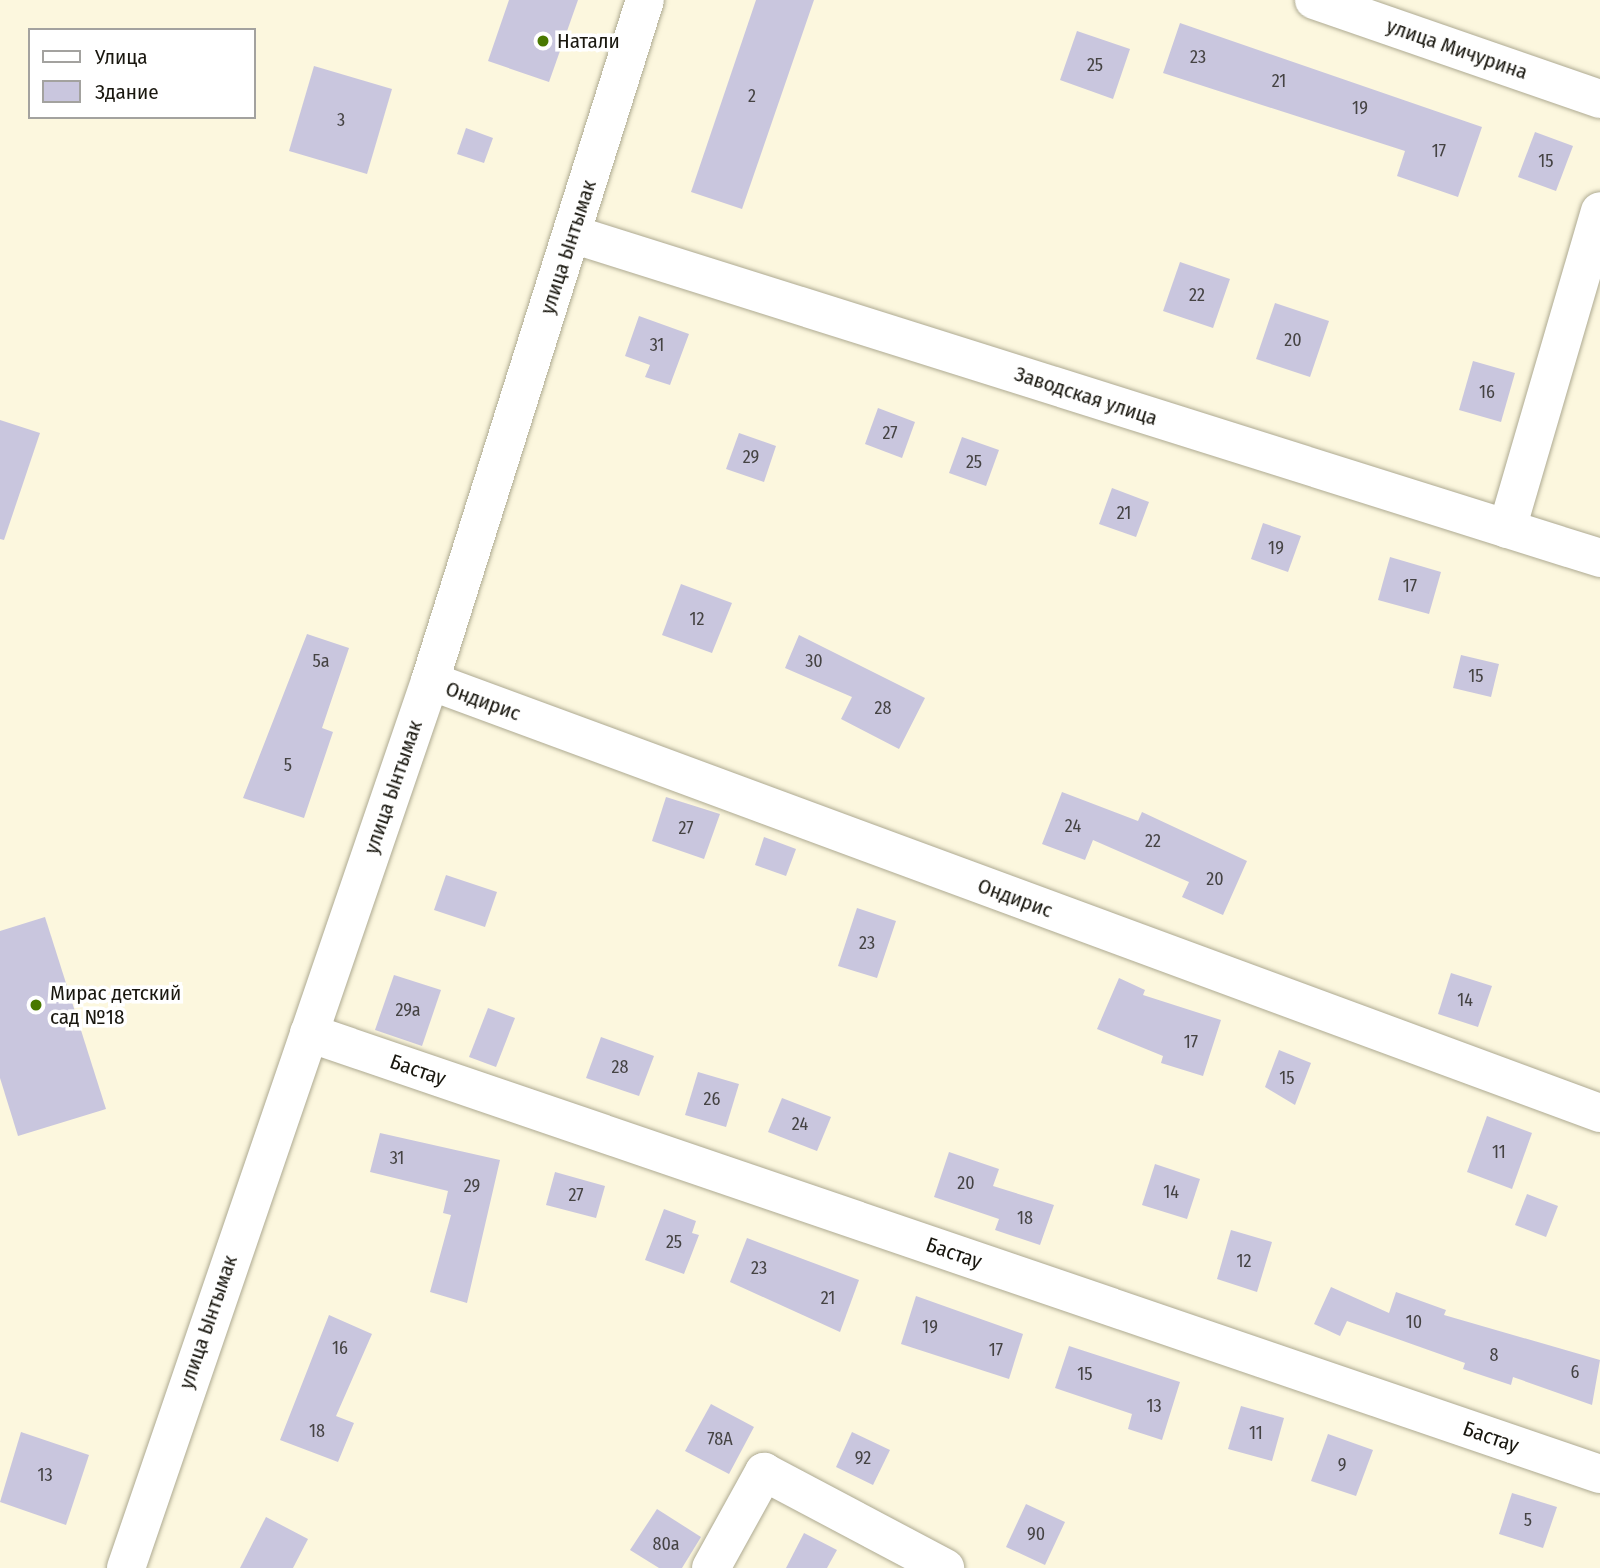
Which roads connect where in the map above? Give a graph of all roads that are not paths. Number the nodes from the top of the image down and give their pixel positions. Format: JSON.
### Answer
{"nodes":[{"id":1,"x":645,"y":0,"type":"edge"},
{"id":2,"x":1314,"y":0,"type":"edge"},
{"id":3,"x":1600,"y":99,"type":"edge"},
{"id":4,"x":1600,"y":211,"type":"edge"},
{"id":5,"x":572,"y":234,"type":"junction"},
{"id":6,"x":1507,"y":529,"type":"junction"},
{"id":7,"x":1600,"y":558,"type":"edge"},
{"id":8,"x":430,"y":681,"type":"junction"},
{"id":9,"x":309,"y":1033,"type":"junction"},
{"id":10,"x":1600,"y":1113,"type":"edge"},
{"id":11,"x":1600,"y":1474,"type":"edge"},
{"id":12,"x":126,"y":1568,"type":"edge"},
{"id":13,"x":711,"y":1568,"type":"edge"},
{"id":14,"x":945,"y":1568,"type":"edge"}],
"edges":[{"from":1,"to":5,"type":"street","name":"улица Ынтымак"},
{"from":2,"to":3,"type":"street","name":"улица Мичурина"},
{"from":4,"to":6,"type":"street"},
{"from":5,"to":6,"type":"street","name":"Заводская улица"},
{"from":5,"to":8,"type":"street","name":"улица Ынтымак"},
{"from":6,"to":7,"type":"street","name":"Заводская улица"},
{"from":8,"to":9,"type":"street","name":"улица Ынтымак"},
{"from":8,"to":10,"type":"street","name":"Ондирис"},
{"from":9,"to":11,"type":"street","name":"Бастау"},
{"from":9,"to":12,"type":"street","name":"улица Ынтымак"},
{"from":13,"to":14,"type":"street"}]}
